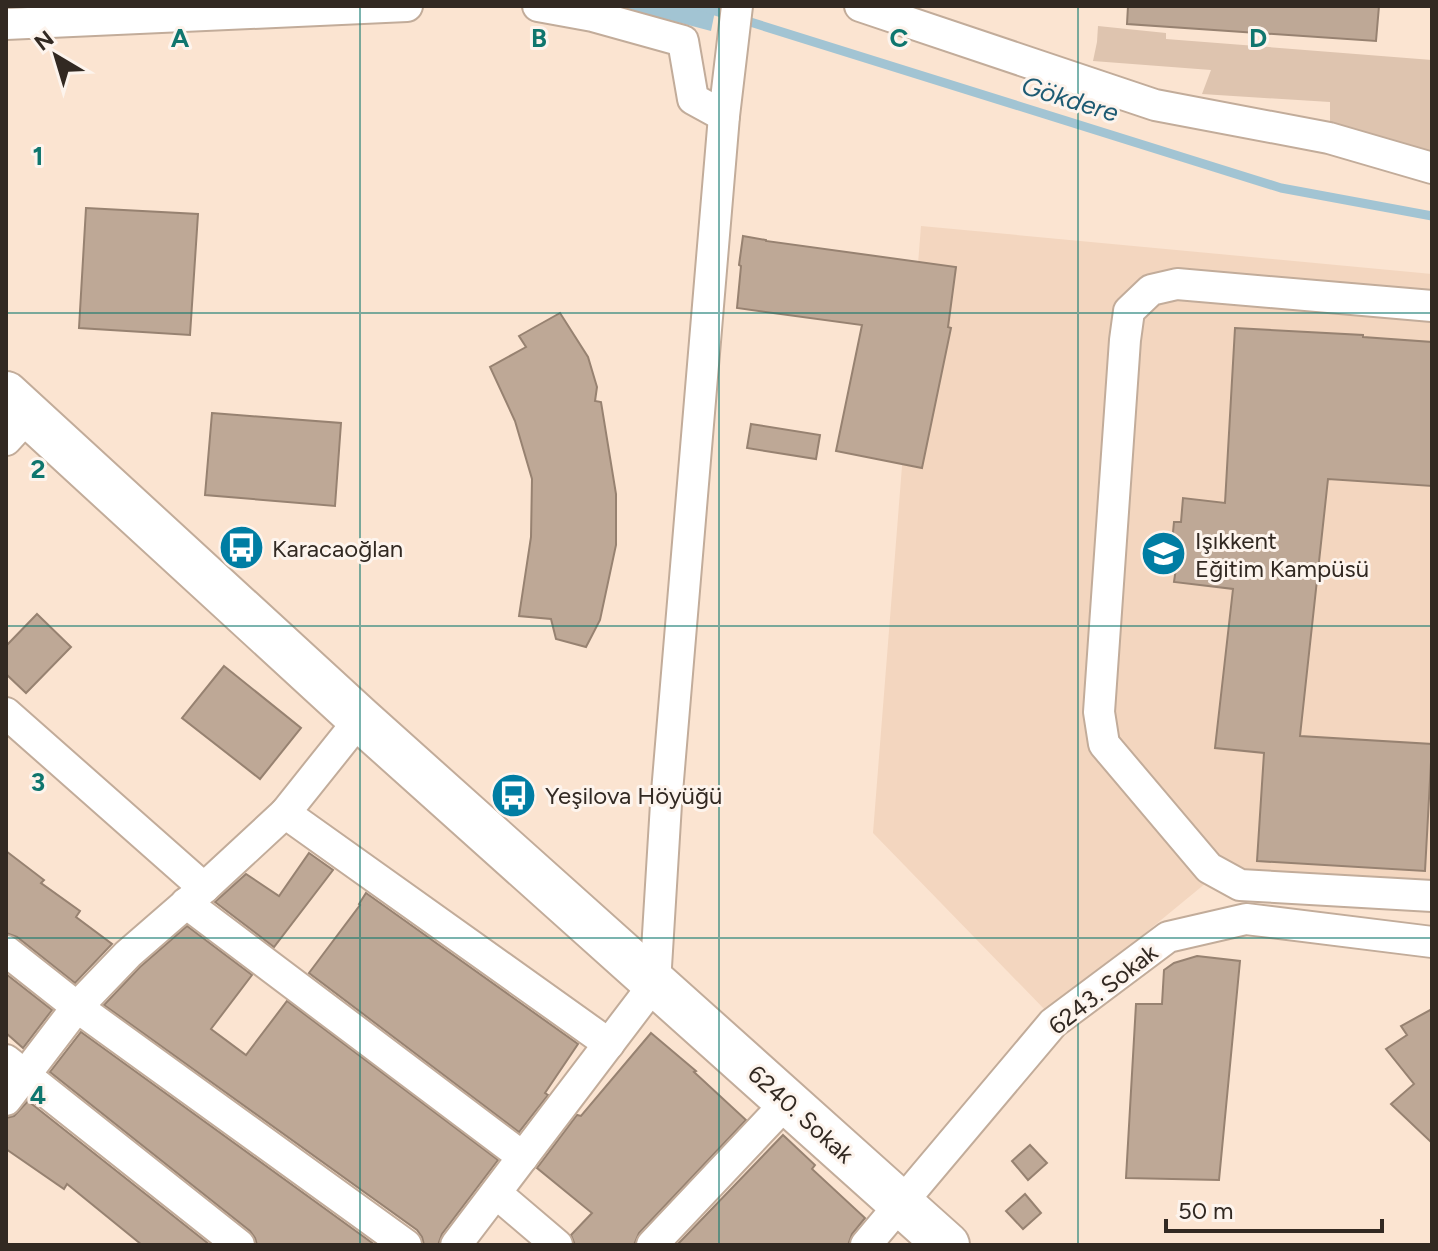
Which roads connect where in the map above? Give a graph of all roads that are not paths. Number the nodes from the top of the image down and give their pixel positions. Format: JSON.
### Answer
{"nodes":[{"id":1,"x":407,"y":6,"type":"edge"},
{"id":2,"x":538,"y":6,"type":"edge"},
{"id":3,"x":737,"y":6,"type":"edge"},
{"id":4,"x":860,"y":6,"type":"edge"},
{"id":5,"x":6,"y":24,"type":"edge"},
{"id":6,"x":724,"y":116,"type":"junction"},
{"id":7,"x":1432,"y":168,"type":"edge"},
{"id":8,"x":1432,"y":306,"type":"edge"},
{"id":9,"x":14,"y":416,"type":"edge"},
{"id":10,"x":6,"y":713,"type":"edge"},
{"id":11,"x":360,"y":719,"type":"junction"},
{"id":12,"x":285,"y":813,"type":"junction"},
{"id":13,"x":195,"y":895,"type":"junction"},
{"id":14,"x":1432,"y":896,"type":"edge"},
{"id":15,"x":1432,"y":942,"type":"edge"},
{"id":16,"x":6,"y":951,"type":"edge"},
{"id":17,"x":655,"y":983,"type":"junction"},
{"id":18,"x":77,"y":1007,"type":"junction"},
{"id":19,"x":609,"y":1044,"type":"junction"},
{"id":20,"x":12,"y":1079,"type":"edge"},
{"id":21,"x":787,"y":1102,"type":"junction"},
{"id":22,"x":523,"y":1157,"type":"junction"},
{"id":23,"x":496,"y":1193,"type":"junction"},
{"id":24,"x":901,"y":1204,"type":"junction"},
{"id":25,"x":239,"y":1245,"type":"edge"},
{"id":26,"x":406,"y":1245,"type":"edge"},
{"id":27,"x":456,"y":1245,"type":"edge"},
{"id":28,"x":557,"y":1245,"type":"edge"},
{"id":29,"x":652,"y":1245,"type":"edge"},
{"id":30,"x":866,"y":1245,"type":"edge"},
{"id":31,"x":947,"y":1245,"type":"edge"}],
"edges":[{"from":1,"to":5,"type":"street"},
{"from":2,"to":6,"type":"street"},
{"from":3,"to":6,"type":"street"},
{"from":4,"to":7,"type":"street"},
{"from":6,"to":17,"type":"street"},
{"from":8,"to":14,"type":"street"},
{"from":9,"to":11,"type":"street","name":"6240. Sokak"},
{"from":10,"to":13,"type":"street"},
{"from":11,"to":12,"type":"street"},
{"from":11,"to":17,"type":"street","name":"6240. Sokak"},
{"from":12,"to":13,"type":"street"},
{"from":12,"to":19,"type":"street"},
{"from":13,"to":18,"type":"street"},
{"from":13,"to":22,"type":"street"},
{"from":15,"to":24,"type":"street","name":"6243. Sokak"},
{"from":16,"to":18,"type":"street"},
{"from":17,"to":19,"type":"street"},
{"from":17,"to":21,"type":"street","name":"6240. Sokak"},
{"from":18,"to":20,"type":"street"},
{"from":18,"to":26,"type":"street"},
{"from":19,"to":22,"type":"street"},
{"from":20,"to":25,"type":"street"},
{"from":21,"to":24,"type":"street","name":"6240. Sokak"},
{"from":21,"to":29,"type":"street"},
{"from":22,"to":23,"type":"street"},
{"from":23,"to":27,"type":"street"},
{"from":23,"to":28,"type":"street"},
{"from":24,"to":30,"type":"street","name":"6243. Sokak"},
{"from":24,"to":31,"type":"street","name":"6240. Sokak"}]}
